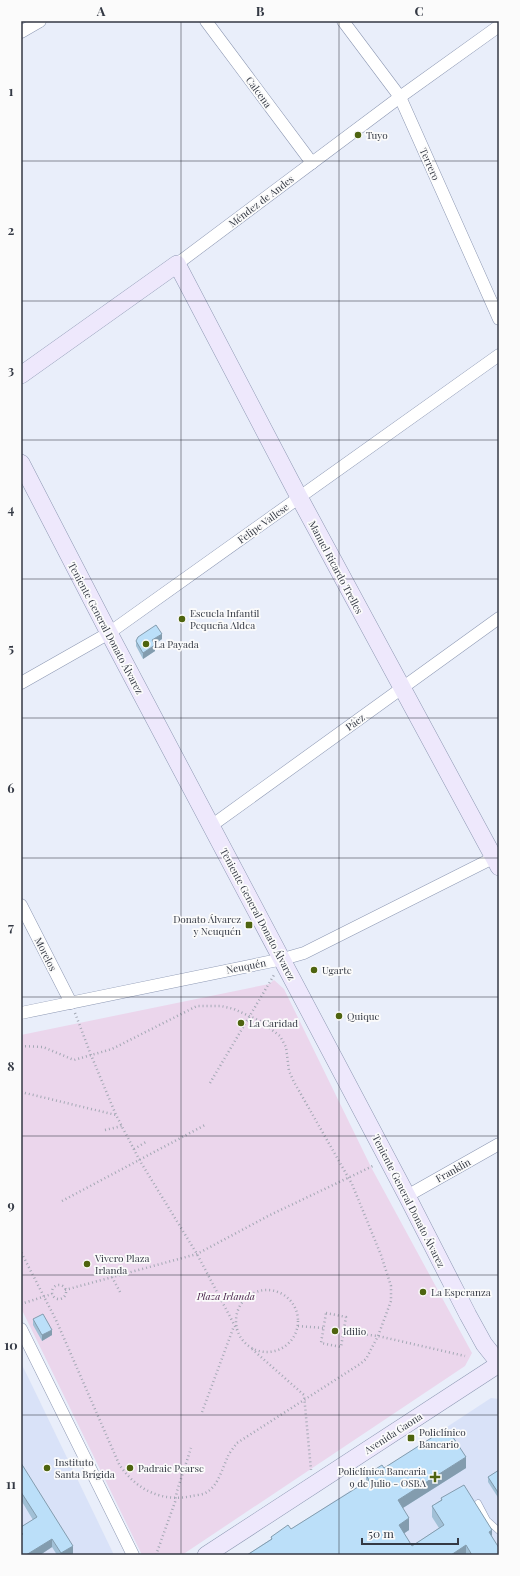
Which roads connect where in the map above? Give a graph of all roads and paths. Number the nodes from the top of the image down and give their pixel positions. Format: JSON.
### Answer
{"nodes":[{"id":1,"x":40,"y":21,"type":"edge"},
{"id":2,"x":206,"y":21,"type":"edge"},
{"id":3,"x":343,"y":21,"type":"edge"},
{"id":4,"x":499,"y":26,"type":"edge"},
{"id":5,"x":21,"y":32,"type":"edge"},
{"id":6,"x":400,"y":97,"type":"junction"},
{"id":7,"x":312,"y":163,"type":"junction"},
{"id":8,"x":176,"y":264,"type":"junction"},
{"id":9,"x":499,"y":319,"type":"edge"},
{"id":10,"x":499,"y":355,"type":"edge"},
{"id":11,"x":21,"y":375,"type":"edge"},
{"id":12,"x":21,"y":463,"type":"edge"},
{"id":13,"x":299,"y":497,"type":"junction"},
{"id":14,"x":499,"y":618,"type":"edge"},
{"id":15,"x":109,"y":633,"type":"junction"},
{"id":16,"x":21,"y":682,"type":"edge"},
{"id":17,"x":401,"y":689,"type":"junction"},
{"id":18,"x":211,"y":826,"type":"junction"},
{"id":19,"x":497,"y":860,"type":"edge"},
{"id":20,"x":21,"y":905,"type":"edge"},
{"id":21,"x":283,"y":960,"type":"junction"},
{"id":22,"x":71,"y":1003,"type":"junction"},
{"id":23,"x":21,"y":1013,"type":"edge"},
{"id":24,"x":249,"y":1017,"type":"junction"},
{"id":25,"x":21,"y":1046,"type":"edge"},
{"id":26,"x":91,"y":1055,"type":"junction"},
{"id":27,"x":210,"y":1083,"type":"dead end"},
{"id":28,"x":21,"y":1092,"type":"edge"},
{"id":29,"x":116,"y":1115,"type":"junction"},
{"id":30,"x":206,"y":1125,"type":"dead end"},
{"id":31,"x":122,"y":1126,"type":"junction"},
{"id":32,"x":105,"y":1130,"type":"dead end"},
{"id":33,"x":146,"y":1142,"type":"dead end"},
{"id":34,"x":499,"y":1144,"type":"edge"},
{"id":35,"x":134,"y":1149,"type":"junction"},
{"id":36,"x":387,"y":1159,"type":"junction"},
{"id":37,"x":140,"y":1161,"type":"junction"},
{"id":38,"x":348,"y":1178,"type":"junction"},
{"id":39,"x":407,"y":1196,"type":"junction"},
{"id":40,"x":62,"y":1201,"type":"dead end"},
{"id":41,"x":21,"y":1252,"type":"edge"},
{"id":42,"x":198,"y":1254,"type":"junction"},
{"id":43,"x":112,"y":1277,"type":"junction"},
{"id":44,"x":65,"y":1290,"type":"junction"},
{"id":45,"x":120,"y":1292,"type":"dead end"},
{"id":46,"x":52,"y":1294,"type":"junction"},
{"id":47,"x":45,"y":1297,"type":"junction"},
{"id":48,"x":21,"y":1304,"type":"edge"},
{"id":49,"x":236,"y":1320,"type":"junction"},
{"id":50,"x":234,"y":1325,"type":"junction"},
{"id":51,"x":298,"y":1326,"type":"junction"},
{"id":52,"x":323,"y":1328,"type":"junction"},
{"id":53,"x":21,"y":1330,"type":"edge"},
{"id":54,"x":237,"y":1330,"type":"junction"},
{"id":55,"x":343,"y":1332,"type":"junction"},
{"id":56,"x":378,"y":1336,"type":"junction"},
{"id":57,"x":250,"y":1347,"type":"junction"},
{"id":58,"x":465,"y":1356,"type":"dead end"},
{"id":59,"x":499,"y":1363,"type":"edge"},
{"id":60,"x":305,"y":1400,"type":"junction"},
{"id":61,"x":202,"y":1412,"type":"dead end"},
{"id":62,"x":191,"y":1448,"type":"dead end"},
{"id":63,"x":313,"y":1485,"type":"junction"},
{"id":64,"x":176,"y":1497,"type":"junction"},
{"id":65,"x":478,"y":1503,"type":"dead end"},
{"id":66,"x":499,"y":1531,"type":"edge"},
{"id":67,"x":133,"y":1555,"type":"edge"},
{"id":68,"x":156,"y":1555,"type":"edge"},
{"id":69,"x":206,"y":1555,"type":"edge"}],
"edges":[{"from":1,"to":5,"type":"street"},
{"from":2,"to":7,"type":"street","name":"Calcena"},
{"from":3,"to":6,"type":"street","name":"Terrero"},
{"from":4,"to":6,"type":"street","name":"Méndez de Andes"},
{"from":6,"to":7,"type":"street","name":"Méndez de Andes"},
{"from":6,"to":9,"type":"street","name":"Terrero"},
{"from":7,"to":8,"type":"street","name":"Méndez de Andes"},
{"from":8,"to":11,"type":"street","name":"Méndez de Andes"},
{"from":8,"to":13,"type":"street","name":"Manuel Ricardo Trelles"},
{"from":10,"to":13,"type":"street","name":"Felipe Vallese"},
{"from":12,"to":15,"type":"street","name":"Teniente General Donato Álvarez"},
{"from":13,"to":15,"type":"street","name":"Felipe Vallese"},
{"from":13,"to":17,"type":"street","name":"Manuel Ricardo Trelles"},
{"from":14,"to":17,"type":"street","name":"Páez"},
{"from":15,"to":16,"type":"street","name":"Felipe Vallese"},
{"from":15,"to":18,"type":"street","name":"Teniente General Donato Álvarez"},
{"from":17,"to":18,"type":"street","name":"Páez"},
{"from":17,"to":19,"type":"street","name":"Manuel Ricardo Trelles"},
{"from":18,"to":21,"type":"street","name":"Teniente General Donato Álvarez"},
{"from":19,"to":21,"type":"street","name":"Neuquén"},
{"from":20,"to":22,"type":"street","name":"Morelos"},
{"from":21,"to":22,"type":"street","name":"Neuquén"},
{"from":21,"to":24,"type":"path"},
{"from":21,"to":36,"type":"street","name":"Teniente General Donato Álvarez"},
{"from":22,"to":23,"type":"street","name":"Neuquén"},
{"from":22,"to":26,"type":"path"},
{"from":24,"to":26,"type":"path"},
{"from":24,"to":27,"type":"path"},
{"from":24,"to":38,"type":"path"},
{"from":25,"to":26,"type":"path"},
{"from":26,"to":29,"type":"path"},
{"from":28,"to":29,"type":"path"},
{"from":29,"to":31,"type":"path"},
{"from":30,"to":37,"type":"path"},
{"from":31,"to":32,"type":"path"},
{"from":31,"to":35,"type":"path"},
{"from":33,"to":35,"type":"path"},
{"from":34,"to":39,"type":"street","name":"Franklin"},
{"from":35,"to":37,"type":"path"},
{"from":36,"to":38,"type":"path"},
{"from":36,"to":39,"type":"street","name":"Teniente General Donato Álvarez"},
{"from":37,"to":40,"type":"path"},
{"from":37,"to":42,"type":"path"},
{"from":38,"to":42,"type":"path"},
{"from":38,"to":56,"type":"path"},
{"from":39,"to":59,"type":"street","name":"Teniente General Donato Álvarez"},
{"from":41,"to":47,"type":"path"},
{"from":42,"to":43,"type":"path"},
{"from":42,"to":50,"type":"path"},
{"from":43,"to":44,"type":"path"},
{"from":43,"to":45,"type":"path"},
{"from":44,"to":46,"type":"path"},
{"from":44,"to":46,"type":"path"},
{"from":46,"to":47,"type":"path"},
{"from":47,"to":48,"type":"path"},
{"from":47,"to":64,"type":"path"},
{"from":49,"to":50,"type":"path"},
{"from":49,"to":51,"type":"path"},
{"from":49,"to":54,"type":"path"},
{"from":50,"to":54,"type":"path"},
{"from":50,"to":61,"type":"path"},
{"from":51,"to":52,"type":"path"},
{"from":51,"to":57,"type":"path"},
{"from":52,"to":55,"type":"path"},
{"from":52,"to":55,"type":"path"},
{"from":53,"to":67,"type":"street"},
{"from":54,"to":57,"type":"path"},
{"from":55,"to":56,"type":"path"},
{"from":56,"to":58,"type":"path"},
{"from":56,"to":60,"type":"path"},
{"from":57,"to":60,"type":"path"},
{"from":59,"to":63,"type":"street","name":"Avenida Gaona"},
{"from":60,"to":63,"type":"path"},
{"from":60,"to":64,"type":"path"},
{"from":62,"to":64,"type":"path"},
{"from":63,"to":69,"type":"street","name":"Avenida Gaona"},
{"from":64,"to":68,"type":"path"},
{"from":65,"to":66,"type":"lane"}]}
